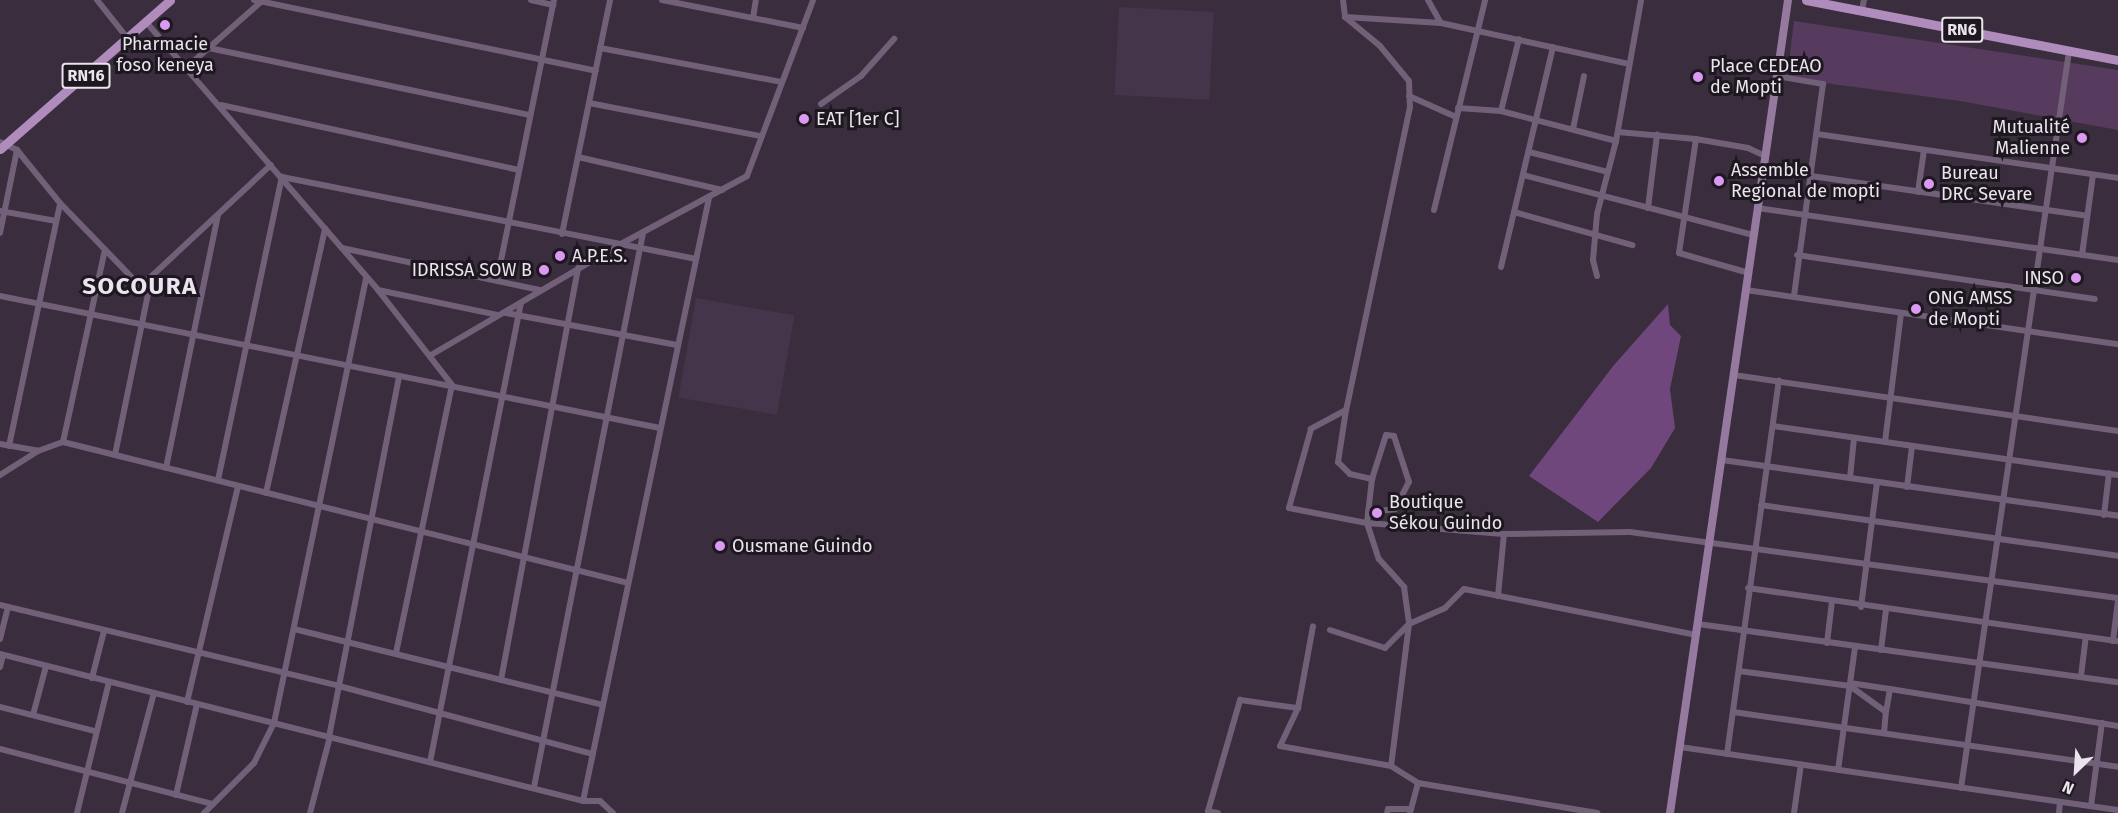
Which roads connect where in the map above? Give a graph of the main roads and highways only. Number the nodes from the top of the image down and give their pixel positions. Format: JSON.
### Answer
{"nodes":[{"id":1,"x":170,"y":0,"type":"edge"},
{"id":2,"x":1806,"y":0,"type":"edge"},
{"id":3,"x":2118,"y":60,"type":"edge"},
{"id":4,"x":2,"y":145,"type":"edge"}],
"edges":[{"from":1,"to":4,"type":"main road","number":"RN16"},
{"from":2,"to":3,"type":"main road","number":"RN6"}]}
